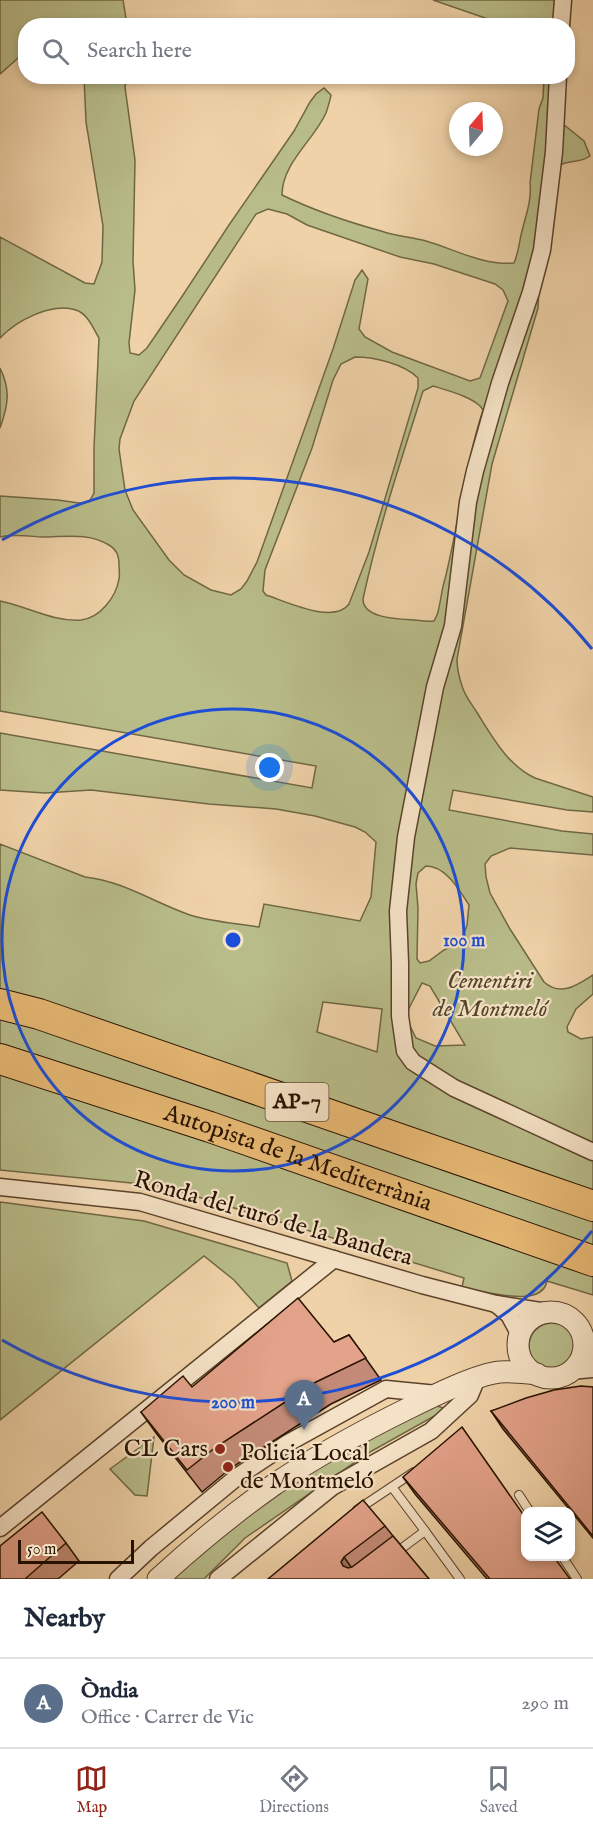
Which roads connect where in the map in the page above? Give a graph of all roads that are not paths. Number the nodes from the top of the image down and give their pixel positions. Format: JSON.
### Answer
{"nodes":[{"id":1,"x":563,"y":0,"type":"edge"},
{"id":2,"x":562,"y":18,"type":"edge"},
{"id":3,"x":558,"y":84,"type":"edge"},
{"id":4,"x":0,"y":1004,"type":"edge"},
{"id":5,"x":0,"y":1059,"type":"edge"},
{"id":6,"x":593,"y":1152,"type":"edge"},
{"id":7,"x":0,"y":1187,"type":"edge"},
{"id":8,"x":593,"y":1206,"type":"edge"},
{"id":9,"x":334,"y":1259,"type":"junction"},
{"id":10,"x":593,"y":1261,"type":"edge"},
{"id":11,"x":496,"y":1304,"type":"junction"},
{"id":12,"x":547,"y":1312,"type":"junction"},
{"id":13,"x":569,"y":1318,"type":"junction"},
{"id":14,"x":593,"y":1318,"type":"edge"},
{"id":15,"x":519,"y":1340,"type":"junction"},
{"id":16,"x":588,"y":1348,"type":"edge"},
{"id":17,"x":593,"y":1370,"type":"edge"},
{"id":18,"x":570,"y":1371,"type":"junction"},
{"id":19,"x":499,"y":1372,"type":"junction"},
{"id":20,"x":537,"y":1374,"type":"junction"},
{"id":21,"x":477,"y":1378,"type":"junction"},
{"id":22,"x":437,"y":1394,"type":"junction"},
{"id":23,"x":421,"y":1468,"type":"edge"},
{"id":24,"x":392,"y":1487,"type":"junction"},
{"id":25,"x":519,"y":1494,"type":"dead end"},
{"id":26,"x":528,"y":1507,"type":"edge"},
{"id":27,"x":346,"y":1520,"type":"edge"},
{"id":28,"x":0,"y":1528,"type":"edge"},
{"id":29,"x":425,"y":1531,"type":"junction"},
{"id":30,"x":388,"y":1558,"type":"edge"},
{"id":31,"x":565,"y":1561,"type":"edge"},
{"id":32,"x":118,"y":1579,"type":"edge"},
{"id":33,"x":158,"y":1579,"type":"edge"},
{"id":34,"x":218,"y":1579,"type":"edge"},
{"id":35,"x":460,"y":1579,"type":"edge"},
{"id":36,"x":577,"y":1579,"type":"edge"}],
"edges":[{"from":1,"to":2,"type":"street"},
{"from":3,"to":6,"type":"street"},
{"from":4,"to":8,"type":"highway","number":"AP-7"},
{"from":5,"to":10,"type":"highway","name":"Autopista de la Mediterrània","number":"AP-7"},
{"from":7,"to":9,"type":"street","name":"Ronda del turó de la Bandera"},
{"from":9,"to":11,"type":"street","name":"Ronda del turó de la Bandera"},
{"from":9,"to":28,"type":"street"},
{"from":11,"to":12,"type":"street","name":"Ronda del turó de la Bandera"},
{"from":11,"to":15,"type":"street"},
{"from":12,"to":13,"type":"street"},
{"from":12,"to":15,"type":"street"},
{"from":13,"to":14,"type":"street"},
{"from":13,"to":16,"type":"street"},
{"from":15,"to":19,"type":"street"},
{"from":15,"to":20,"type":"street"},
{"from":16,"to":18,"type":"street"},
{"from":17,"to":18,"type":"street"},
{"from":18,"to":20,"type":"street"},
{"from":19,"to":20,"type":"street"},
{"from":19,"to":21,"type":"street"},
{"from":21,"to":22,"type":"street"},
{"from":21,"to":34,"type":"street"},
{"from":22,"to":32,"type":"street"},
{"from":22,"to":33,"type":"street"},
{"from":23,"to":24,"type":"lane"},
{"from":24,"to":27,"type":"lane"},
{"from":24,"to":29,"type":"lane"},
{"from":25,"to":26,"type":"lane"},
{"from":29,"to":30,"type":"lane"},
{"from":29,"to":35,"type":"lane"},
{"from":31,"to":36,"type":"lane"}]}
